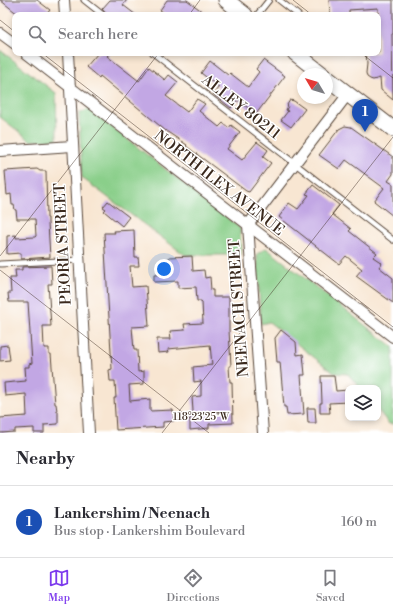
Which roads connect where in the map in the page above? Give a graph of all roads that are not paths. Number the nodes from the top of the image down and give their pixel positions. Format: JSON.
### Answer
{"nodes":[{"id":1,"x":64,"y":0,"type":"edge"},
{"id":2,"x":84,"y":0,"type":"edge"},
{"id":3,"x":226,"y":0,"type":"edge"},
{"id":4,"x":269,"y":0,"type":"edge"},
{"id":5,"x":279,"y":0,"type":"edge"},
{"id":6,"x":65,"y":12,"type":"edge"},
{"id":7,"x":99,"y":12,"type":"edge"},
{"id":8,"x":241,"y":12,"type":"edge"},
{"id":9,"x":259,"y":12,"type":"edge"},
{"id":10,"x":294,"y":12,"type":"edge"},
{"id":11,"x":0,"y":33,"type":"edge"},
{"id":12,"x":12,"y":42,"type":"edge"},
{"id":13,"x":30,"y":56,"type":"edge"},
{"id":14,"x":68,"y":56,"type":"edge"},
{"id":15,"x":157,"y":56,"type":"edge"},
{"id":16,"x":300,"y":56,"type":"edge"},
{"id":17,"x":315,"y":68,"type":"edge"},
{"id":18,"x":333,"y":83,"type":"edge"},
{"id":19,"x":70,"y":86,"type":"junction"},
{"id":20,"x":348,"y":94,"type":"junction"},
{"id":21,"x":393,"y":129,"type":"edge"},
{"id":22,"x":72,"y":146,"type":"junction"},
{"id":23,"x":0,"y":151,"type":"edge"},
{"id":24,"x":296,"y":164,"type":"junction"},
{"id":25,"x":248,"y":225,"type":"junction"},
{"id":26,"x":393,"y":240,"type":"edge"},
{"id":27,"x":79,"y":260,"type":"junction"},
{"id":28,"x":0,"y":264,"type":"edge"},
{"id":29,"x":393,"y":337,"type":"edge"},
{"id":30,"x":89,"y":433,"type":"edge"},
{"id":31,"x":263,"y":433,"type":"edge"}],
"edges":[{"from":1,"to":6,"type":"street"},
{"from":2,"to":7,"type":"lane"},
{"from":3,"to":8,"type":"main road"},
{"from":4,"to":9,"type":"lane"},
{"from":5,"to":10,"type":"lane"},
{"from":11,"to":12,"type":"street"},
{"from":13,"to":19,"type":"street","name":"NORTH ILEX AVENUE"},
{"from":14,"to":19,"type":"street","name":"PEORIA STREET"},
{"from":15,"to":24,"type":"lane","name":"ALLEY 80211"},
{"from":16,"to":17,"type":"main road"},
{"from":18,"to":20,"type":"main road"},
{"from":19,"to":22,"type":"street","name":"PEORIA STREET"},
{"from":19,"to":25,"type":"street","name":"NORTH ILEX AVENUE"},
{"from":20,"to":21,"type":"main road"},
{"from":20,"to":24,"type":"street","name":"NEENACH STREET"},
{"from":22,"to":23,"type":"street"},
{"from":22,"to":27,"type":"street","name":"PEORIA STREET"},
{"from":24,"to":25,"type":"street","name":"NEENACH STREET"},
{"from":24,"to":26,"type":"lane","name":"ALLEY 80211"},
{"from":25,"to":29,"type":"street","name":"NORTH ILEX AVENUE"},
{"from":25,"to":31,"type":"street","name":"NEENACH STREET"},
{"from":27,"to":28,"type":"lane"},
{"from":27,"to":30,"type":"street","name":"PEORIA STREET"}]}
